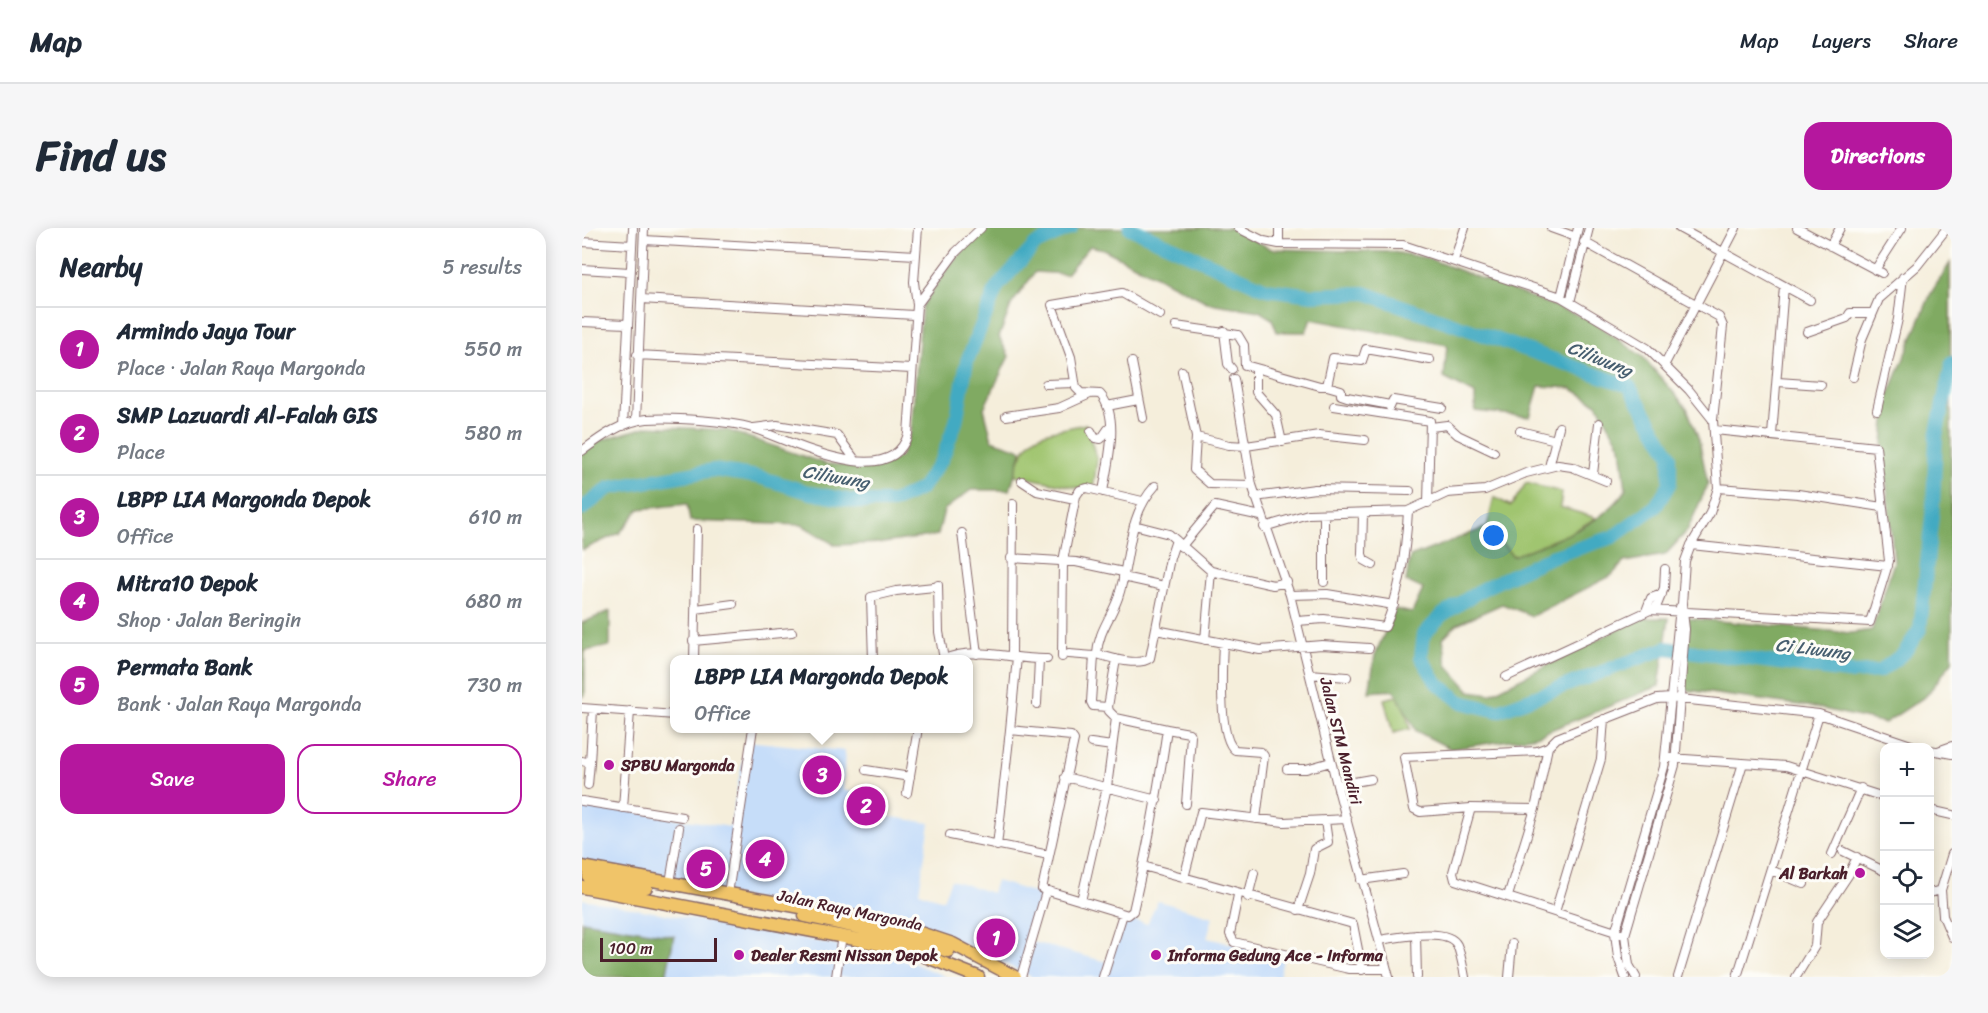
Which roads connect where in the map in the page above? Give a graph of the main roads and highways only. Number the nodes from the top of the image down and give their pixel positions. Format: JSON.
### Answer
{"nodes":[{"id":1,"x":582,"y":867,"type":"edge"},
{"id":2,"x":582,"y":876,"type":"edge"},
{"id":3,"x":582,"y":887,"type":"edge"},
{"id":4,"x":582,"y":895,"type":"edge"},
{"id":5,"x":873,"y":925,"type":"junction"},
{"id":6,"x":841,"y":938,"type":"junction"},
{"id":7,"x":964,"y":977,"type":"edge"},
{"id":8,"x":978,"y":977,"type":"edge"},
{"id":9,"x":998,"y":977,"type":"edge"},
{"id":10,"x":1015,"y":977,"type":"edge"}],
"edges":[{"from":1,"to":5,"type":"highway","name":"Jalan Raya Margonda"},
{"from":2,"to":5,"type":"highway","name":"Jalan Raya Margonda"},
{"from":3,"to":6,"type":"highway","name":"Jalan Raya Margonda"},
{"from":4,"to":6,"type":"highway","name":"Jalan Raya Margonda"},
{"from":5,"to":9,"type":"highway","name":"Jalan Raya Margonda"},
{"from":5,"to":10,"type":"highway","name":"Jalan Raya Margonda"},
{"from":6,"to":7,"type":"highway","name":"Jalan Raya Margonda"},
{"from":6,"to":8,"type":"highway","name":"Jalan Raya Margonda"}]}
